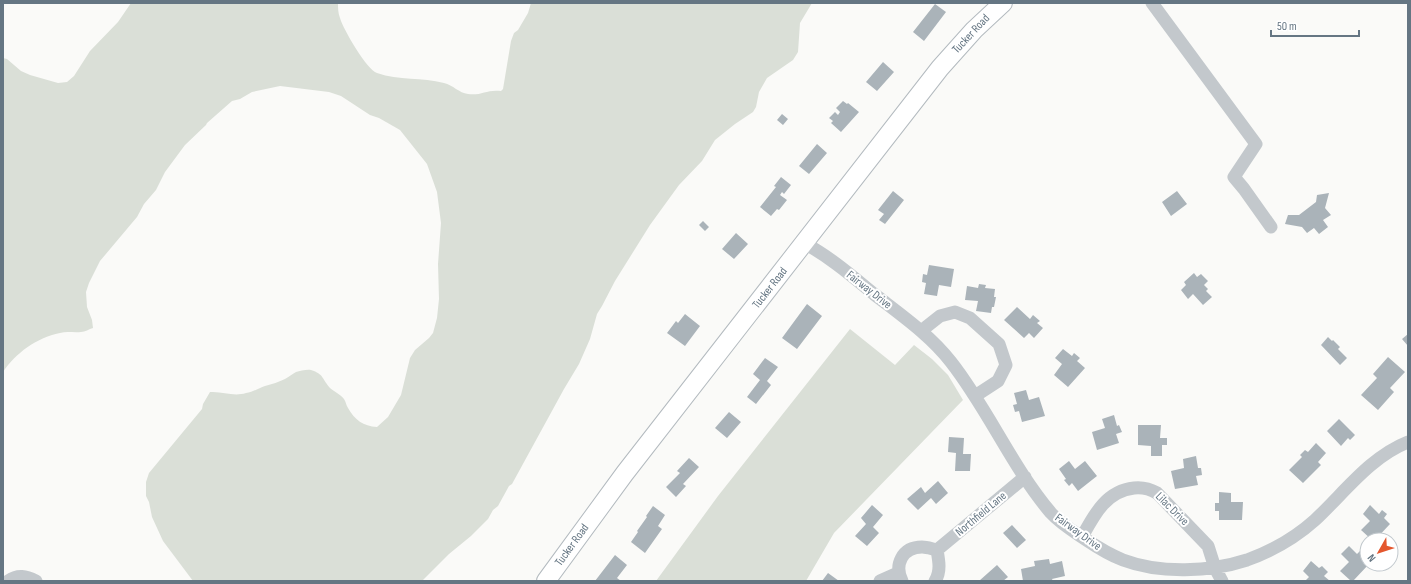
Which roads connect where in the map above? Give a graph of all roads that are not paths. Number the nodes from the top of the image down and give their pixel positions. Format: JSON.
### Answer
{"nodes":[{"id":1,"x":1004,"y":3,"type":"edge"},
{"id":2,"x":1152,"y":3,"type":"edge"},
{"id":3,"x":1271,"y":227,"type":"dead end"},
{"id":4,"x":804,"y":243,"type":"junction"},
{"id":5,"x":921,"y":331,"type":"junction"},
{"id":6,"x":975,"y":396,"type":"junction"},
{"id":7,"x":1408,"y":442,"type":"edge"},
{"id":8,"x":1025,"y":477,"type":"junction"},
{"id":9,"x":1082,"y":538,"type":"junction"},
{"id":10,"x":938,"y":550,"type":"junction"},
{"id":11,"x":1215,"y":568,"type":"junction"},
{"id":12,"x":900,"y":577,"type":"edge"},
{"id":13,"x":8,"y":581,"type":"edge"},
{"id":14,"x":36,"y":581,"type":"edge"},
{"id":15,"x":546,"y":581,"type":"edge"},
{"id":16,"x":880,"y":581,"type":"edge"},
{"id":17,"x":934,"y":581,"type":"edge"},
{"id":18,"x":1222,"y":581,"type":"edge"}],
"edges":[{"from":1,"to":4,"type":"main road","name":"Tucker Road"},
{"from":2,"to":3,"type":"street"},
{"from":4,"to":5,"type":"street","name":"Fairway Drive"},
{"from":4,"to":15,"type":"main road","name":"Tucker Road"},
{"from":5,"to":6,"type":"street","name":"Fairway Drive"},
{"from":5,"to":6,"type":"street"},
{"from":6,"to":8,"type":"street","name":"Fairway Drive"},
{"from":7,"to":11,"type":"street","name":"Fairway Drive"},
{"from":8,"to":9,"type":"street","name":"Fairway Drive"},
{"from":8,"to":10,"type":"street","name":"Northfield Lane"},
{"from":9,"to":11,"type":"street","name":"Fairway Drive"},
{"from":9,"to":11,"type":"street","name":"Lilac Drive"},
{"from":10,"to":12,"type":"street"},
{"from":10,"to":17,"type":"street"},
{"from":11,"to":18,"type":"street","name":"Lilac Drive"},
{"from":12,"to":16,"type":"street"},
{"from":13,"to":14,"type":"street"}]}
